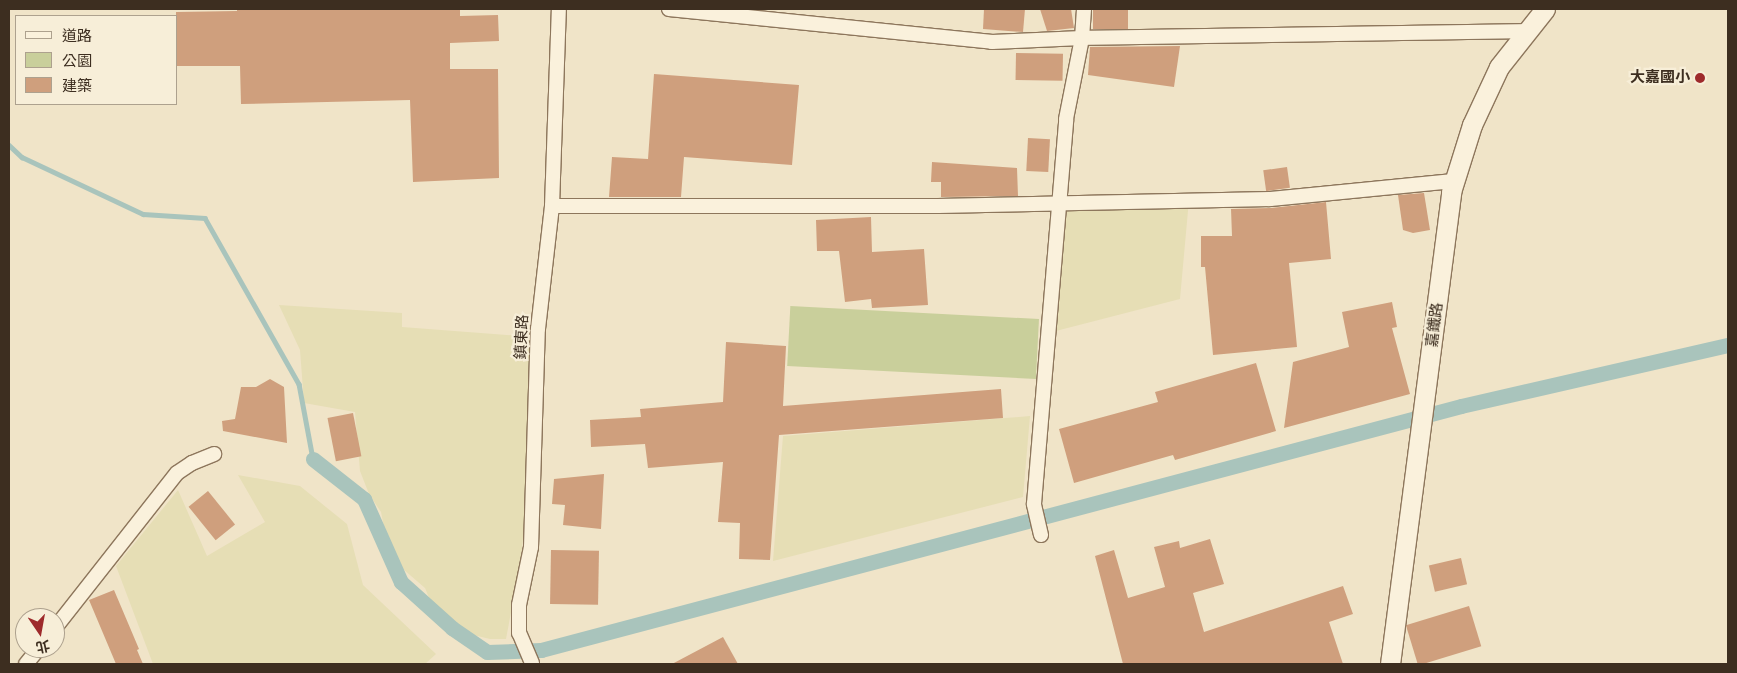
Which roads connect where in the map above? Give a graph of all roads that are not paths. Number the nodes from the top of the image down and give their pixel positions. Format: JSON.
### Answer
{"nodes":[{"id":1,"x":559,"y":9,"type":"edge"},
{"id":2,"x":669,"y":9,"type":"edge"},
{"id":3,"x":1084,"y":9,"type":"edge"},
{"id":4,"x":1545,"y":9,"type":"edge"},
{"id":5,"x":1526,"y":31,"type":"junction"},
{"id":6,"x":1082,"y":38,"type":"junction"},
{"id":7,"x":1454,"y":180,"type":"junction"},
{"id":8,"x":1059,"y":204,"type":"junction"},
{"id":9,"x":552,"y":206,"type":"junction"},
{"id":10,"x":214,"y":454,"type":"dead end"},
{"id":11,"x":1040,"y":529,"type":"dead end"},
{"id":12,"x":65,"y":615,"type":"edge"},
{"id":13,"x":532,"y":663,"type":"dead end"},
{"id":14,"x":1390,"y":664,"type":"edge"}],
"edges":[{"from":1,"to":9,"type":"street","name":"鎮東路"},
{"from":2,"to":6,"type":"street"},
{"from":3,"to":6,"type":"street"},
{"from":4,"to":5,"type":"street","name":"嘉鐵路"},
{"from":5,"to":6,"type":"street"},
{"from":5,"to":7,"type":"street","name":"嘉鐵路"},
{"from":6,"to":8,"type":"street"},
{"from":7,"to":8,"type":"street"},
{"from":7,"to":14,"type":"street","name":"嘉鐵路"},
{"from":8,"to":9,"type":"street"},
{"from":8,"to":11,"type":"street"},
{"from":9,"to":13,"type":"street","name":"鎮東路"},
{"from":10,"to":12,"type":"street"}]}
